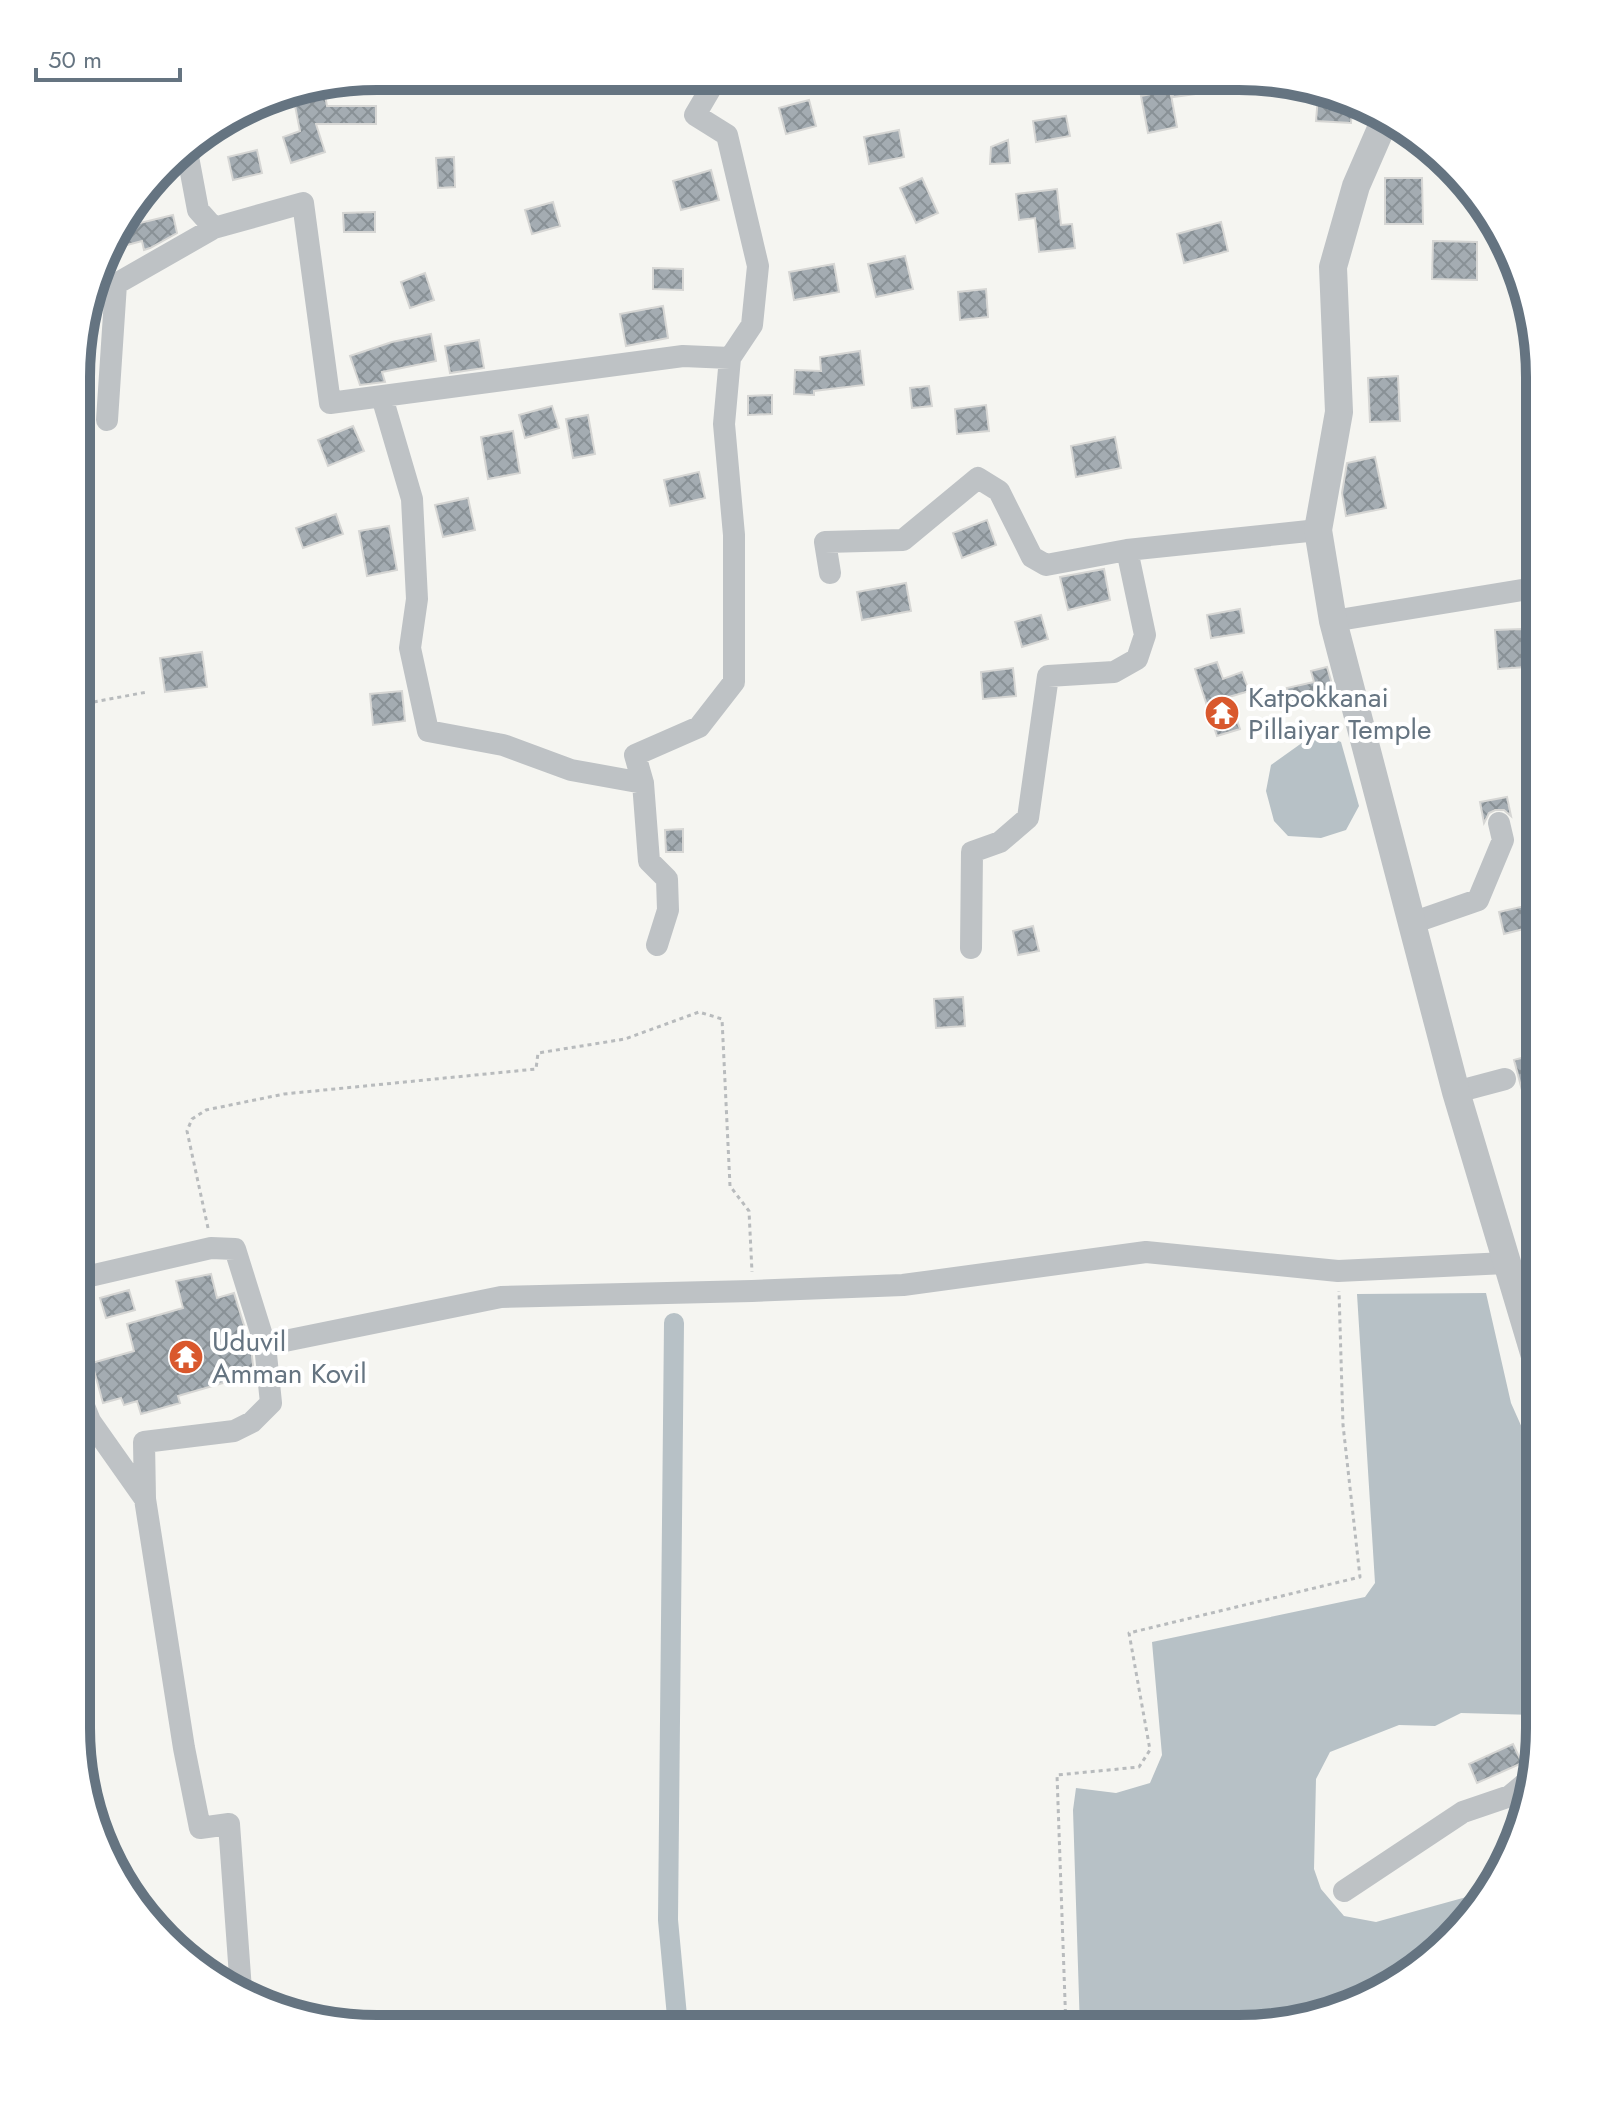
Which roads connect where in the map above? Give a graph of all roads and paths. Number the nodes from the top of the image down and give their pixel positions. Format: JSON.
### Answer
{"nodes":[{"id":1,"x":710,"y":90,"type":"edge"},
{"id":2,"x":1381,"y":128,"type":"edge"},
{"id":3,"x":189,"y":160,"type":"edge"},
{"id":4,"x":214,"y":228,"type":"junction"},
{"id":5,"x":730,"y":358,"type":"junction"},
{"id":6,"x":382,"y":397,"type":"junction"},
{"id":7,"x":107,"y":420,"type":"dead end"},
{"id":8,"x":1318,"y":530,"type":"junction"},
{"id":9,"x":1127,"y":550,"type":"junction"},
{"id":10,"x":830,"y":573,"type":"dead end"},
{"id":11,"x":1526,"y":589,"type":"edge"},
{"id":12,"x":1333,"y":621,"type":"junction"},
{"id":13,"x":147,"y":692,"type":"dead end"},
{"id":14,"x":90,"y":703,"type":"edge"},
{"id":15,"x":643,"y":783,"type":"junction"},
{"id":16,"x":1499,"y":823,"type":"dead end"},
{"id":17,"x":1412,"y":923,"type":"junction"},
{"id":18,"x":657,"y":945,"type":"dead end"},
{"id":19,"x":971,"y":948,"type":"dead end"},
{"id":20,"x":1505,"y":1079,"type":"dead end"},
{"id":21,"x":1456,"y":1092,"type":"junction"},
{"id":22,"x":211,"y":1248,"type":"junction"},
{"id":23,"x":1506,"y":1263,"type":"junction"},
{"id":24,"x":1338,"y":1271,"type":"junction"},
{"id":25,"x":90,"y":1276,"type":"edge"},
{"id":26,"x":752,"y":1291,"type":"junction"},
{"id":27,"x":1526,"y":1325,"type":"edge"},
{"id":28,"x":265,"y":1345,"type":"junction"},
{"id":29,"x":90,"y":1421,"type":"edge"},
{"id":30,"x":145,"y":1499,"type":"junction"},
{"id":31,"x":1519,"y":1788,"type":"edge"},
{"id":32,"x":1344,"y":1891,"type":"dead end"},
{"id":33,"x":240,"y":1980,"type":"edge"},
{"id":34,"x":1066,"y":2015,"type":"edge"}],
"edges":[{"from":1,"to":5,"type":"street"},
{"from":2,"to":8,"type":"street"},
{"from":3,"to":4,"type":"street"},
{"from":4,"to":6,"type":"street"},
{"from":4,"to":7,"type":"street"},
{"from":5,"to":6,"type":"street"},
{"from":5,"to":15,"type":"street"},
{"from":6,"to":15,"type":"street"},
{"from":8,"to":9,"type":"street"},
{"from":8,"to":12,"type":"street"},
{"from":9,"to":10,"type":"street"},
{"from":9,"to":19,"type":"street"},
{"from":11,"to":12,"type":"street"},
{"from":12,"to":17,"type":"street"},
{"from":13,"to":14,"type":"path"},
{"from":15,"to":18,"type":"street"},
{"from":16,"to":17,"type":"street"},
{"from":17,"to":21,"type":"street"},
{"from":20,"to":21,"type":"street"},
{"from":21,"to":23,"type":"street"},
{"from":22,"to":25,"type":"street"},
{"from":22,"to":26,"type":"path"},
{"from":22,"to":28,"type":"street"},
{"from":23,"to":24,"type":"street"},
{"from":23,"to":27,"type":"street"},
{"from":24,"to":26,"type":"street"},
{"from":24,"to":34,"type":"path"},
{"from":26,"to":28,"type":"street"},
{"from":28,"to":30,"type":"street"},
{"from":29,"to":30,"type":"street"},
{"from":30,"to":33,"type":"street"},
{"from":31,"to":32,"type":"street"}]}
